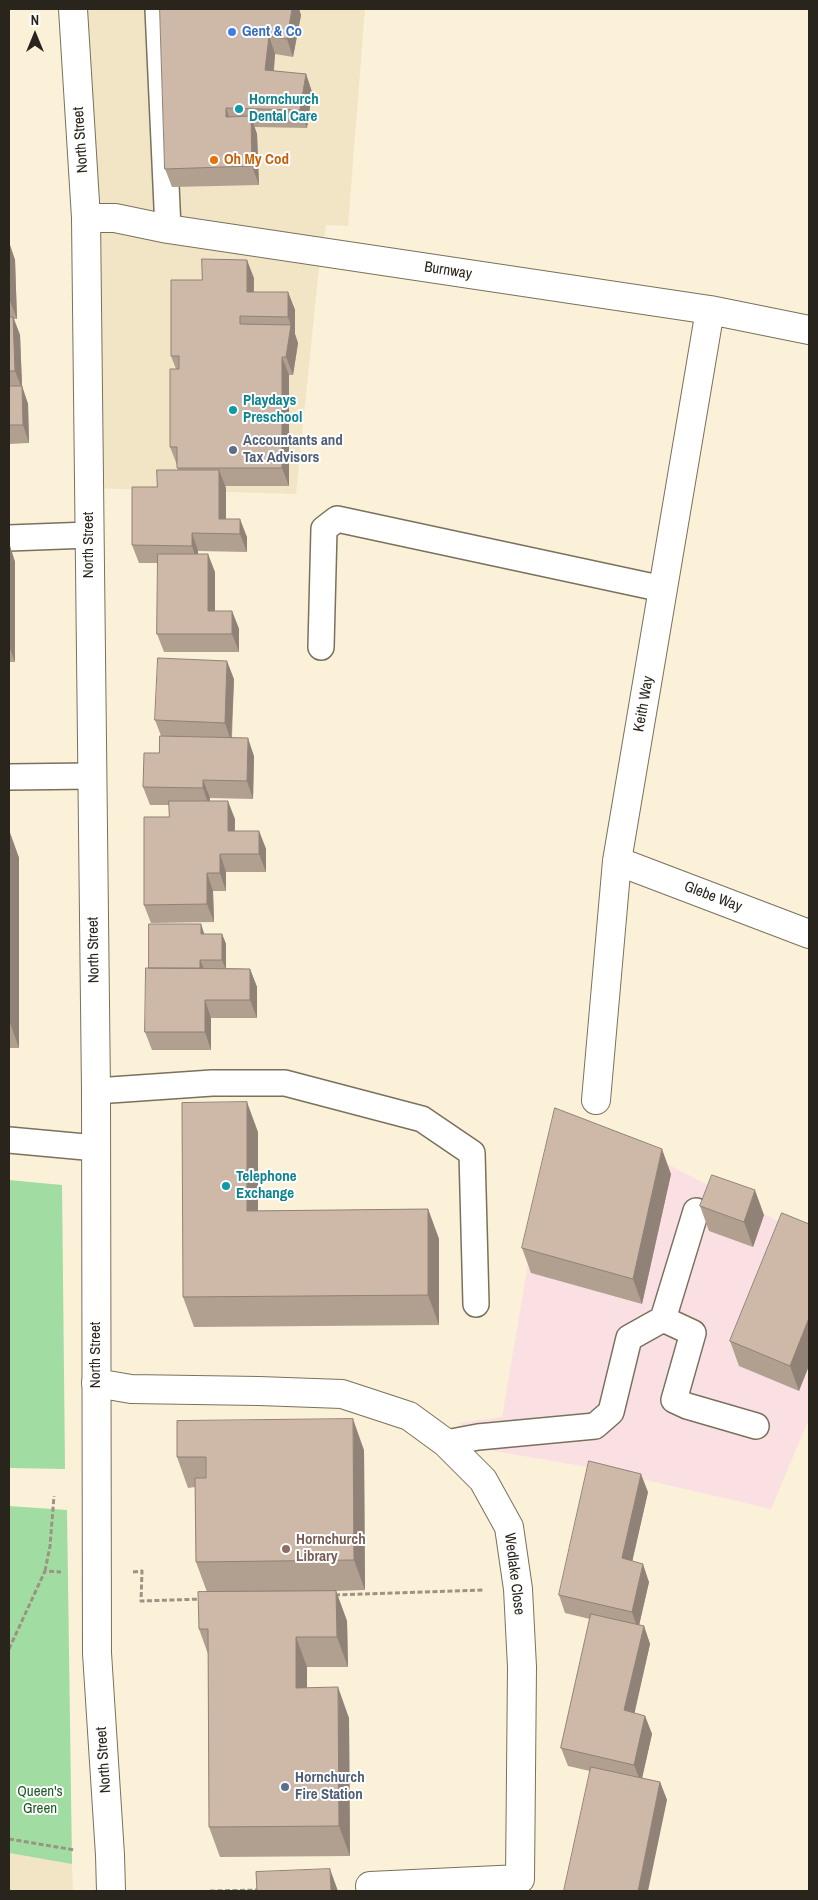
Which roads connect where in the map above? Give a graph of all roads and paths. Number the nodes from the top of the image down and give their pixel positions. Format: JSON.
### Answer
{"nodes":[{"id":1,"x":73,"y":9,"type":"edge"},
{"id":2,"x":158,"y":9,"type":"edge"},
{"id":3,"x":86,"y":218,"type":"junction"},
{"id":4,"x":168,"y":229,"type":"junction"},
{"id":5,"x":710,"y":310,"type":"junction"},
{"id":6,"x":809,"y":330,"type":"edge"},
{"id":7,"x":89,"y":535,"type":"junction"},
{"id":8,"x":9,"y":538,"type":"edge"},
{"id":9,"x":663,"y":589,"type":"junction"},
{"id":10,"x":321,"y":647,"type":"dead end"},
{"id":11,"x":92,"y":776,"type":"junction"},
{"id":12,"x":9,"y":777,"type":"edge"},
{"id":13,"x":617,"y":861,"type":"junction"},
{"id":14,"x":809,"y":934,"type":"edge"},
{"id":15,"x":96,"y":1091,"type":"junction"},
{"id":16,"x":596,"y":1100,"type":"dead end"},
{"id":17,"x":9,"y":1140,"type":"edge"},
{"id":18,"x":96,"y":1148,"type":"junction"},
{"id":19,"x":696,"y":1211,"type":"dead end"},
{"id":20,"x":476,"y":1304,"type":"dead end"},
{"id":21,"x":663,"y":1319,"type":"junction"},
{"id":22,"x":96,"y":1383,"type":"junction"},
{"id":23,"x":756,"y":1426,"type":"dead end"},
{"id":24,"x":446,"y":1443,"type":"junction"},
{"id":25,"x":54,"y":1496,"type":"dead end"},
{"id":26,"x":44,"y":1572,"type":"junction"},
{"id":27,"x":96,"y":1572,"type":"junction"},
{"id":28,"x":518,"y":1589,"type":"junction"},
{"id":29,"x":330,"y":1595,"type":"edge"},
{"id":30,"x":210,"y":1598,"type":"edge"},
{"id":31,"x":9,"y":1649,"type":"edge"},
{"id":32,"x":9,"y":1839,"type":"edge"},
{"id":33,"x":110,"y":1855,"type":"junction"},
{"id":34,"x":525,"y":1885,"type":"edge"},
{"id":35,"x":370,"y":1886,"type":"dead end"},
{"id":36,"x":266,"y":1890,"type":"edge"},
{"id":37,"x":111,"y":1891,"type":"edge"},
{"id":38,"x":210,"y":1891,"type":"edge"}],
"edges":[{"from":1,"to":3,"type":"street","name":"North Street"},
{"from":2,"to":4,"type":"lane"},
{"from":3,"to":4,"type":"street","name":"Burnway"},
{"from":3,"to":7,"type":"street","name":"North Street"},
{"from":4,"to":5,"type":"street","name":"Burnway"},
{"from":5,"to":6,"type":"street","name":"Burnway"},
{"from":5,"to":9,"type":"street","name":"Keith Way"},
{"from":7,"to":8,"type":"lane"},
{"from":7,"to":11,"type":"street","name":"North Street"},
{"from":9,"to":10,"type":"lane"},
{"from":9,"to":13,"type":"street","name":"Keith Way"},
{"from":11,"to":12,"type":"lane"},
{"from":11,"to":15,"type":"street","name":"North Street"},
{"from":13,"to":14,"type":"street","name":"Glebe Way"},
{"from":13,"to":16,"type":"street","name":"Keith Way"},
{"from":15,"to":18,"type":"street","name":"North Street"},
{"from":15,"to":20,"type":"lane"},
{"from":17,"to":18,"type":"lane"},
{"from":18,"to":22,"type":"street","name":"North Street"},
{"from":19,"to":21,"type":"lane"},
{"from":21,"to":23,"type":"lane"},
{"from":21,"to":24,"type":"lane"},
{"from":22,"to":24,"type":"street","name":"Wedlake Close"},
{"from":22,"to":27,"type":"street","name":"North Street"},
{"from":24,"to":28,"type":"street","name":"Wedlake Close"},
{"from":25,"to":26,"type":"path"},
{"from":26,"to":27,"type":"path"},
{"from":26,"to":31,"type":"path"},
{"from":27,"to":30,"type":"path"},
{"from":27,"to":33,"type":"street","name":"North Street"},
{"from":28,"to":29,"type":"path"},
{"from":28,"to":34,"type":"street","name":"Wedlake Close"},
{"from":32,"to":33,"type":"path"},
{"from":33,"to":37,"type":"street","name":"North Street"},
{"from":34,"to":35,"type":"street","name":"Wedlake Close"},
{"from":36,"to":38,"type":"path"}]}
